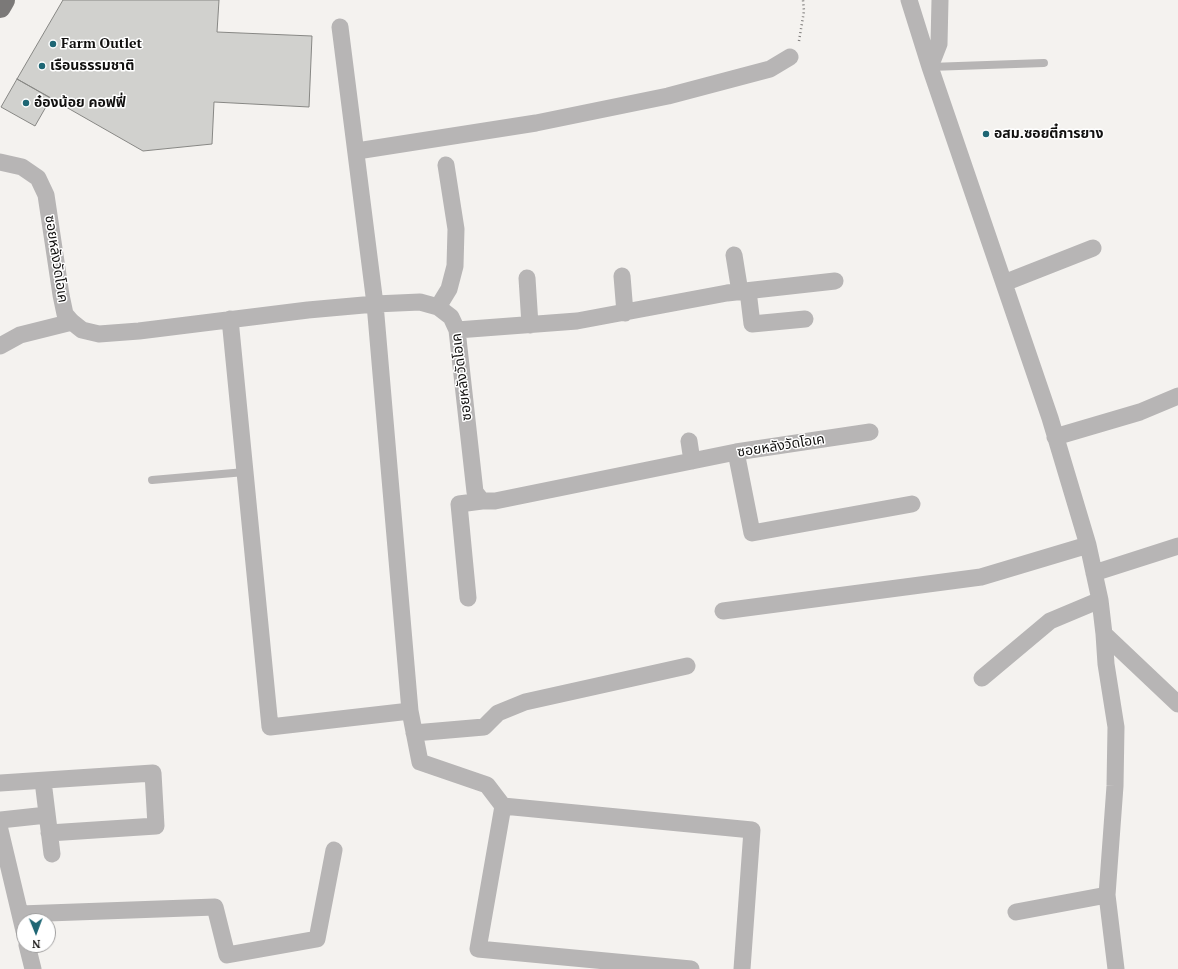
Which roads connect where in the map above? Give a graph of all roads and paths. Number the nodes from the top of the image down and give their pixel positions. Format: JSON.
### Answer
{"nodes":[{"id":1,"x":4,"y":0,"type":"edge"},
{"id":2,"x":803,"y":0,"type":"edge"},
{"id":3,"x":909,"y":0,"type":"edge"},
{"id":4,"x":940,"y":0,"type":"edge"},
{"id":5,"x":0,"y":6,"type":"edge"},
{"id":6,"x":340,"y":27,"type":"dead end"},
{"id":7,"x":790,"y":57,"type":"joint"},
{"id":8,"x":1044,"y":64,"type":"dead end"},
{"id":9,"x":930,"y":67,"type":"junction"},
{"id":10,"x":357,"y":151,"type":"junction"},
{"id":11,"x":0,"y":162,"type":"edge"},
{"id":12,"x":446,"y":165,"type":"dead end"},
{"id":13,"x":1093,"y":248,"type":"dead end"},
{"id":14,"x":734,"y":255,"type":"dead end"},
{"id":15,"x":622,"y":276,"type":"dead end"},
{"id":16,"x":527,"y":278,"type":"dead end"},
{"id":17,"x":835,"y":280,"type":"dead end"},
{"id":18,"x":1004,"y":283,"type":"junction"},
{"id":19,"x":744,"y":291,"type":"junction"},
{"id":20,"x":376,"y":304,"type":"junction"},
{"id":21,"x":438,"y":307,"type":"junction"},
{"id":22,"x":625,"y":313,"type":"junction"},
{"id":23,"x":806,"y":319,"type":"dead end"},
{"id":24,"x":230,"y":320,"type":"junction"},
{"id":25,"x":72,"y":322,"type":"junction"},
{"id":26,"x":530,"y":325,"type":"junction"},
{"id":27,"x":457,"y":330,"type":"junction"},
{"id":28,"x":0,"y":346,"type":"edge"},
{"id":29,"x":1178,"y":396,"type":"edge"},
{"id":30,"x":870,"y":432,"type":"dead end"},
{"id":31,"x":1055,"y":437,"type":"junction"},
{"id":32,"x":688,"y":441,"type":"dead end"},
{"id":33,"x":736,"y":452,"type":"junction"},
{"id":34,"x":692,"y":461,"type":"junction"},
{"id":35,"x":245,"y":472,"type":"junction"},
{"id":36,"x":152,"y":480,"type":"dead end"},
{"id":37,"x":482,"y":501,"type":"junction"},
{"id":38,"x":912,"y":504,"type":"dead end"},
{"id":39,"x":1088,"y":545,"type":"junction"},
{"id":40,"x":1178,"y":546,"type":"edge"},
{"id":41,"x":1094,"y":573,"type":"junction"},
{"id":42,"x":468,"y":598,"type":"dead end"},
{"id":43,"x":1100,"y":600,"type":"junction"},
{"id":44,"x":723,"y":610,"type":"dead end"},
{"id":45,"x":1104,"y":634,"type":"junction"},
{"id":46,"x":687,"y":666,"type":"dead end"},
{"id":47,"x":982,"y":678,"type":"dead end"},
{"id":48,"x":1178,"y":704,"type":"edge"},
{"id":49,"x":410,"y":711,"type":"junction"},
{"id":50,"x":414,"y":733,"type":"junction"},
{"id":51,"x":43,"y":781,"type":"junction"},
{"id":52,"x":0,"y":783,"type":"edge"},
{"id":53,"x":503,"y":806,"type":"junction"},
{"id":54,"x":47,"y":815,"type":"junction"},
{"id":55,"x":0,"y":820,"type":"edge"},
{"id":56,"x":0,"y":830,"type":"edge"},
{"id":57,"x":49,"y":833,"type":"junction"},
{"id":58,"x":334,"y":850,"type":"dead end"},
{"id":59,"x":52,"y":854,"type":"dead end"},
{"id":60,"x":1107,"y":895,"type":"junction"},
{"id":61,"x":1016,"y":912,"type":"dead end"},
{"id":62,"x":20,"y":913,"type":"edge"},
{"id":63,"x":52,"y":913,"type":"edge"},
{"id":64,"x":29,"y":953,"type":"edge"},
{"id":65,"x":33,"y":969,"type":"edge"},
{"id":66,"x":691,"y":969,"type":"edge"},
{"id":67,"x":742,"y":969,"type":"edge"},
{"id":68,"x":1116,"y":969,"type":"edge"}],
"edges":[{"from":1,"to":5,"type":"highway"},
{"from":2,"to":7,"type":"path"},
{"from":3,"to":9,"type":"street"},
{"from":4,"to":9,"type":"street"},
{"from":6,"to":10,"type":"street"},
{"from":7,"to":10,"type":"street"},
{"from":8,"to":9,"type":"lane"},
{"from":9,"to":18,"type":"street"},
{"from":10,"to":20,"type":"street"},
{"from":11,"to":25,"type":"street","name":"ซอยหลังวัดโอเค"},
{"from":12,"to":21,"type":"street"},
{"from":13,"to":18,"type":"street"},
{"from":14,"to":19,"type":"street"},
{"from":15,"to":22,"type":"street"},
{"from":16,"to":26,"type":"street"},
{"from":17,"to":19,"type":"street"},
{"from":18,"to":31,"type":"street"},
{"from":19,"to":22,"type":"street"},
{"from":19,"to":23,"type":"street"},
{"from":20,"to":21,"type":"street","name":"ซอยหลังวัดโอเค"},
{"from":20,"to":24,"type":"street","name":"ซอยหลังวัดโอเค"},
{"from":20,"to":49,"type":"street"},
{"from":21,"to":27,"type":"street","name":"ซอยหลังวัดโอเค"},
{"from":22,"to":26,"type":"street"},
{"from":24,"to":25,"type":"street","name":"ซอยหลังวัดโอเค"},
{"from":24,"to":35,"type":"street"},
{"from":25,"to":28,"type":"street"},
{"from":26,"to":27,"type":"street"},
{"from":27,"to":37,"type":"street","name":"ซอยหลังวัดโอเค"},
{"from":29,"to":31,"type":"street"},
{"from":30,"to":33,"type":"street","name":"ซอยหลังวัดโอเค"},
{"from":31,"to":39,"type":"street"},
{"from":32,"to":34,"type":"street"},
{"from":33,"to":34,"type":"street","name":"ซอยหลังวัดโอเค"},
{"from":33,"to":38,"type":"street"},
{"from":34,"to":37,"type":"street","name":"ซอยหลังวัดโอเค"},
{"from":35,"to":36,"type":"lane"},
{"from":35,"to":49,"type":"street"},
{"from":37,"to":42,"type":"street"},
{"from":39,"to":41,"type":"street"},
{"from":39,"to":44,"type":"street"},
{"from":40,"to":41,"type":"street"},
{"from":41,"to":43,"type":"street"},
{"from":43,"to":45,"type":"street"},
{"from":43,"to":47,"type":"street"},
{"from":45,"to":48,"type":"street"},
{"from":45,"to":60,"type":"street"},
{"from":46,"to":50,"type":"street"},
{"from":49,"to":50,"type":"street"},
{"from":50,"to":53,"type":"street"},
{"from":51,"to":52,"type":"street"},
{"from":51,"to":54,"type":"street"},
{"from":51,"to":57,"type":"street"},
{"from":53,"to":66,"type":"street"},
{"from":53,"to":67,"type":"street"},
{"from":54,"to":55,"type":"street"},
{"from":54,"to":57,"type":"street"},
{"from":56,"to":62,"type":"street"},
{"from":57,"to":59,"type":"street"},
{"from":58,"to":63,"type":"street"},
{"from":60,"to":61,"type":"street"},
{"from":60,"to":68,"type":"street"},
{"from":64,"to":65,"type":"street"}]}
